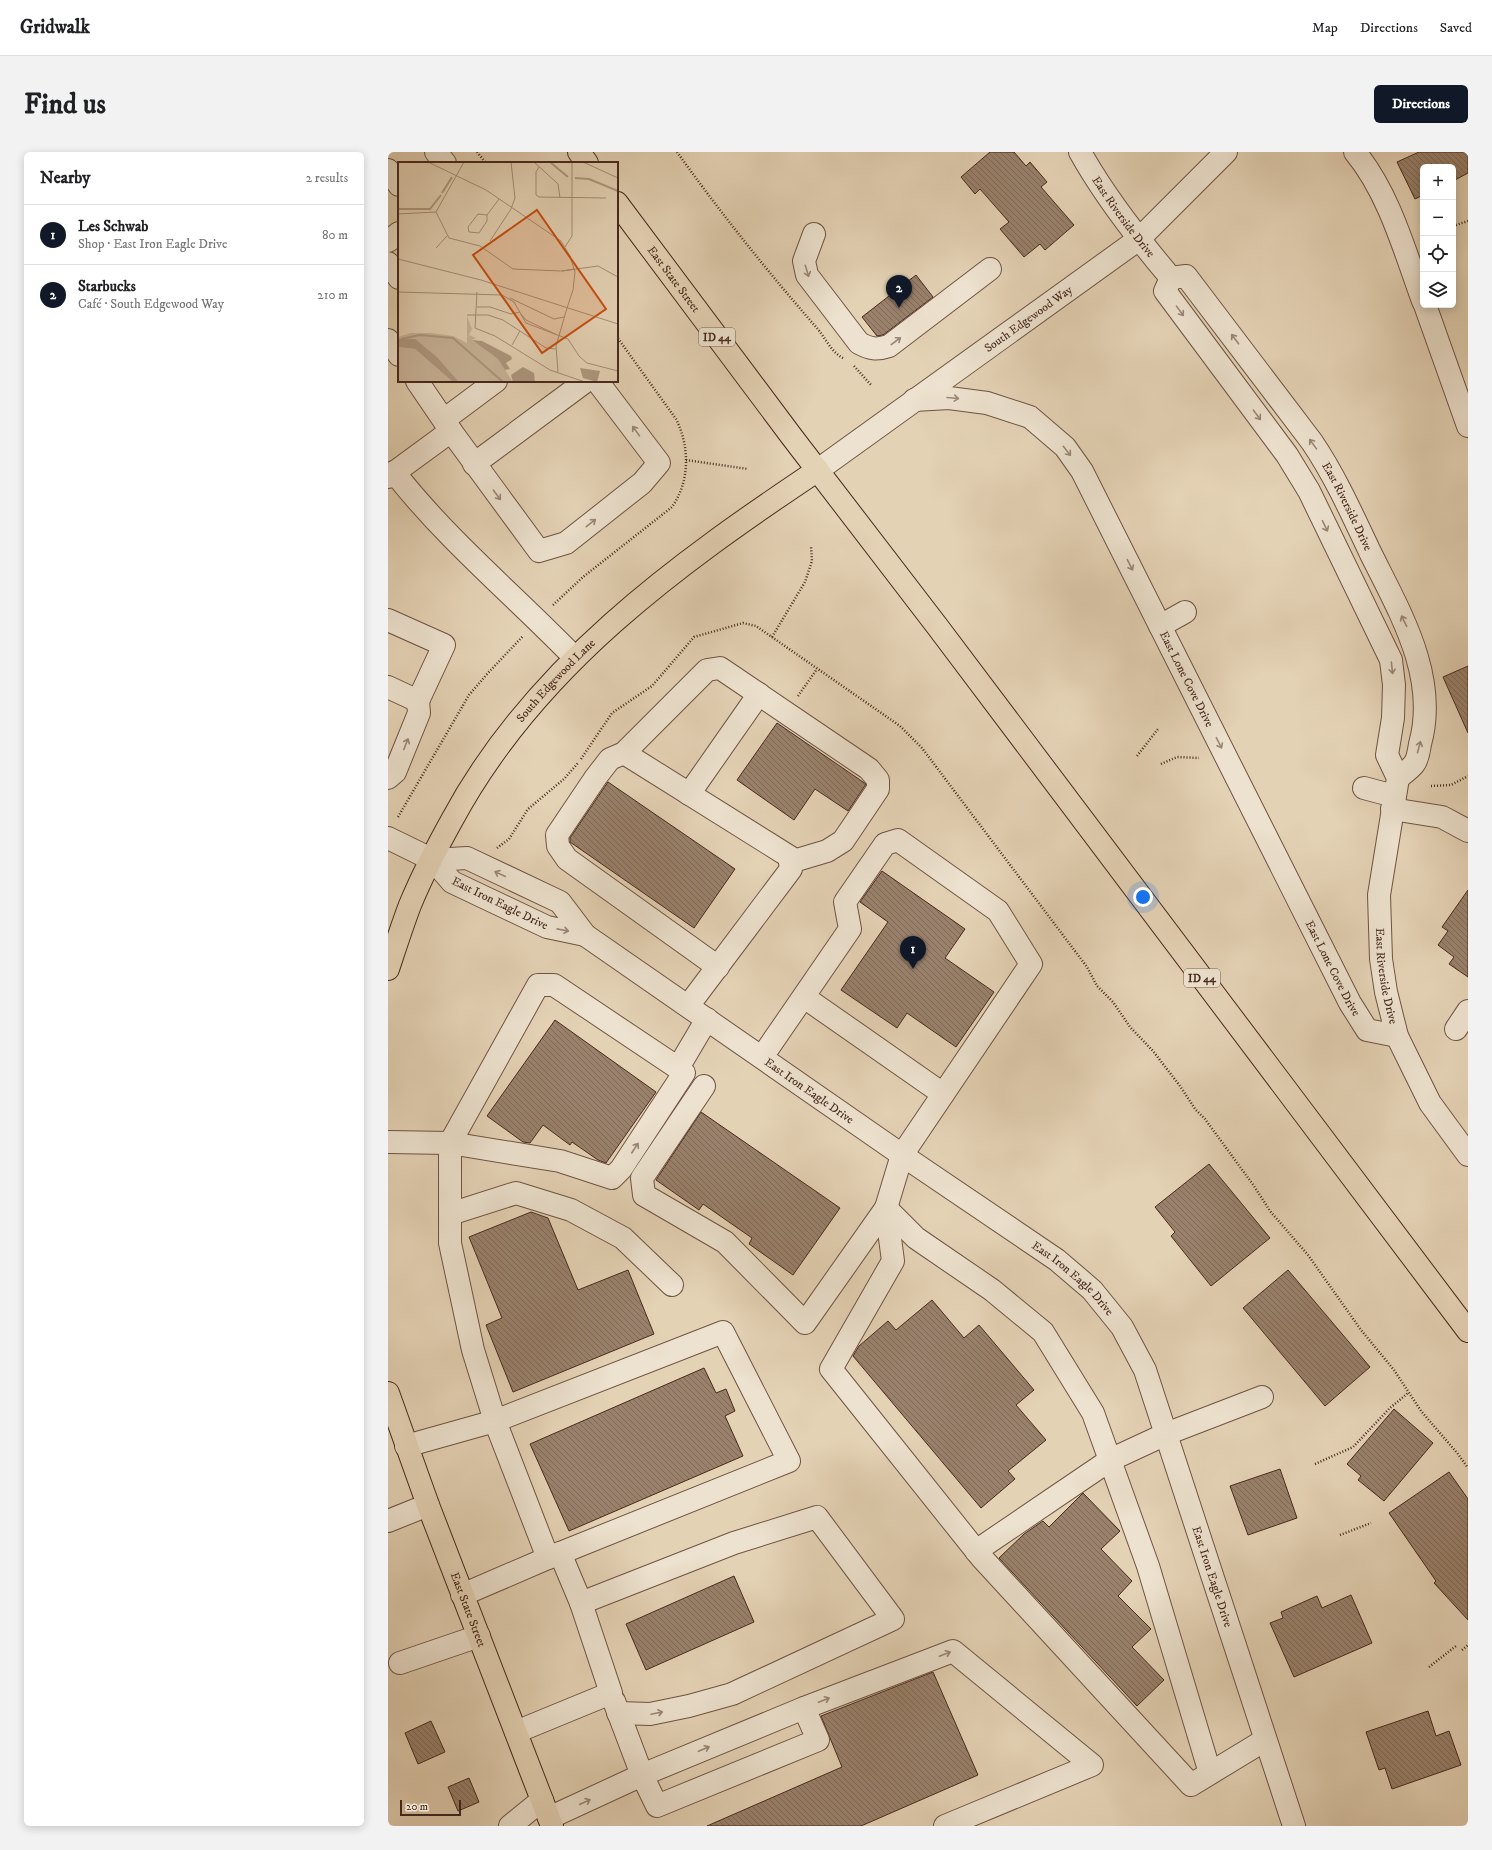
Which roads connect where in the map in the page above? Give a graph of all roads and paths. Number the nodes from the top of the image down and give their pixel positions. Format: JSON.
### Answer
{"nodes":[{"id":1,"x":436,"y":152,"type":"edge"},
{"id":2,"x":477,"y":152,"type":"edge"},
{"id":3,"x":579,"y":152,"type":"edge"},
{"id":4,"x":677,"y":152,"type":"edge"},
{"id":5,"x":1080,"y":152,"type":"edge"},
{"id":6,"x":1226,"y":152,"type":"edge"},
{"id":7,"x":1355,"y":152,"type":"edge"},
{"id":8,"x":444,"y":162,"type":"edge"},
{"id":9,"x":485,"y":162,"type":"edge"},
{"id":10,"x":586,"y":162,"type":"edge"},
{"id":11,"x":388,"y":170,"type":"edge"},
{"id":12,"x":398,"y":184,"type":"edge"},
{"id":13,"x":618,"y":204,"type":"edge"},
{"id":14,"x":1468,"y":221,"type":"edge"},
{"id":15,"x":1456,"y":225,"type":"edge"},
{"id":16,"x":398,"y":234,"type":"edge"},
{"id":17,"x":814,"y":234,"type":"dead end"},
{"id":18,"x":1139,"y":239,"type":"junction"},
{"id":19,"x":388,"y":241,"type":"edge"},
{"id":20,"x":388,"y":263,"type":"edge"},
{"id":21,"x":990,"y":270,"type":"dead end"},
{"id":22,"x":398,"y":277,"type":"edge"},
{"id":23,"x":1171,"y":278,"type":"junction"},
{"id":24,"x":1420,"y":293,"type":"edge"},
{"id":25,"x":1425,"y":308,"type":"edge"},
{"id":26,"x":618,"y":337,"type":"edge"},
{"id":27,"x":388,"y":340,"type":"edge"},
{"id":28,"x":398,"y":354,"type":"edge"},
{"id":29,"x":844,"y":359,"type":"dead end"},
{"id":30,"x":850,"y":362,"type":"dead end"},
{"id":31,"x":418,"y":382,"type":"edge"},
{"id":32,"x":495,"y":382,"type":"edge"},
{"id":33,"x":585,"y":382,"type":"edge"},
{"id":34,"x":598,"y":382,"type":"edge"},
{"id":35,"x":872,"y":386,"type":"dead end"},
{"id":36,"x":914,"y":400,"type":"junction"},
{"id":37,"x":448,"y":425,"type":"junction"},
{"id":38,"x":1468,"y":426,"type":"edge"},
{"id":39,"x":685,"y":448,"type":"dead end"},
{"id":40,"x":686,"y":460,"type":"dead end"},
{"id":41,"x":474,"y":464,"type":"junction"},
{"id":42,"x":748,"y":469,"type":"dead end"},
{"id":43,"x":818,"y":470,"type":"junction"},
{"id":44,"x":391,"y":474,"type":"edge"},
{"id":45,"x":810,"y":546,"type":"dead end"},
{"id":46,"x":1185,"y":612,"type":"dead end"},
{"id":47,"x":388,"y":620,"type":"edge"},
{"id":48,"x":1160,"y":626,"type":"junction"},
{"id":49,"x":772,"y":637,"type":"dead end"},
{"id":50,"x":575,"y":658,"type":"junction"},
{"id":51,"x":817,"y":668,"type":"dead end"},
{"id":52,"x":388,"y":686,"type":"edge"},
{"id":53,"x":759,"y":694,"type":"junction"},
{"id":54,"x":418,"y":701,"type":"junction"},
{"id":55,"x":787,"y":713,"type":"junction"},
{"id":56,"x":1158,"y":729,"type":"dead end"},
{"id":57,"x":624,"y":753,"type":"junction"},
{"id":58,"x":1137,"y":756,"type":"dead end"},
{"id":59,"x":1199,"y":758,"type":"dead end"},
{"id":60,"x":1161,"y":764,"type":"dead end"},
{"id":61,"x":1468,"y":776,"type":"edge"},
{"id":62,"x":388,"y":778,"type":"edge"},
{"id":63,"x":1431,"y":786,"type":"dead end"},
{"id":64,"x":1364,"y":788,"type":"dead end"},
{"id":65,"x":689,"y":794,"type":"junction"},
{"id":66,"x":1395,"y":794,"type":"junction"},
{"id":67,"x":1468,"y":831,"type":"edge"},
{"id":68,"x":388,"y":838,"type":"edge"},
{"id":69,"x":432,"y":860,"type":"junction"},
{"id":70,"x":790,"y":862,"type":"junction"},
{"id":71,"x":585,"y":935,"type":"junction"},
{"id":72,"x":718,"y":967,"type":"junction"},
{"id":73,"x":388,"y":969,"type":"edge"},
{"id":74,"x":804,"y":997,"type":"junction"},
{"id":75,"x":688,"y":1006,"type":"junction"},
{"id":76,"x":1468,"y":1011,"type":"edge"},
{"id":77,"x":707,"y":1019,"type":"junction"},
{"id":78,"x":1456,"y":1029,"type":"dead end"},
{"id":79,"x":1397,"y":1036,"type":"junction"},
{"id":80,"x":762,"y":1057,"type":"junction"},
{"id":81,"x":678,"y":1068,"type":"junction"},
{"id":82,"x":704,"y":1086,"type":"dead end"},
{"id":83,"x":943,"y":1094,"type":"junction"},
{"id":84,"x":388,"y":1142,"type":"edge"},
{"id":85,"x":450,"y":1143,"type":"junction"},
{"id":86,"x":902,"y":1155,"type":"junction"},
{"id":87,"x":1468,"y":1156,"type":"edge"},
{"id":88,"x":886,"y":1208,"type":"junction"},
{"id":89,"x":450,"y":1214,"type":"junction"},
{"id":90,"x":672,"y":1284,"type":"dead end"},
{"id":91,"x":1468,"y":1330,"type":"edge"},
{"id":92,"x":388,"y":1393,"type":"edge"},
{"id":93,"x":1408,"y":1393,"type":"dead end"},
{"id":94,"x":1262,"y":1397,"type":"dead end"},
{"id":95,"x":495,"y":1421,"type":"junction"},
{"id":96,"x":1166,"y":1434,"type":"junction"},
{"id":97,"x":406,"y":1446,"type":"junction"},
{"id":98,"x":1110,"y":1460,"type":"junction"},
{"id":99,"x":1315,"y":1464,"type":"dead end"},
{"id":100,"x":428,"y":1505,"type":"junction"},
{"id":101,"x":388,"y":1521,"type":"edge"},
{"id":102,"x":1371,"y":1524,"type":"dead end"},
{"id":103,"x":1340,"y":1535,"type":"dead end"},
{"id":104,"x":976,"y":1551,"type":"junction"},
{"id":105,"x":554,"y":1555,"type":"junction"},
{"id":106,"x":462,"y":1594,"type":"junction"},
{"id":107,"x":581,"y":1602,"type":"junction"},
{"id":108,"x":479,"y":1636,"type":"junction"},
{"id":109,"x":1468,"y":1645,"type":"edge"},
{"id":110,"x":1456,"y":1646,"type":"dead end"},
{"id":111,"x":1462,"y":1650,"type":"dead end"},
{"id":112,"x":400,"y":1663,"type":"dead end"},
{"id":113,"x":1429,"y":1668,"type":"dead end"},
{"id":114,"x":611,"y":1693,"type":"junction"},
{"id":115,"x":804,"y":1708,"type":"junction"},
{"id":116,"x":618,"y":1713,"type":"junction"},
{"id":117,"x":516,"y":1732,"type":"junction"},
{"id":118,"x":1265,"y":1740,"type":"junction"},
{"id":119,"x":1210,"y":1773,"type":"junction"},
{"id":120,"x":642,"y":1775,"type":"junction"},
{"id":121,"x":548,"y":1815,"type":"edge"},
{"id":122,"x":510,"y":1826,"type":"edge"},
{"id":123,"x":945,"y":1826,"type":"edge"},
{"id":124,"x":1294,"y":1826,"type":"edge"}],
"edges":[{"from":1,"to":8,"type":"street"},
{"from":2,"to":9,"type":"path"},
{"from":3,"to":10,"type":"main road"},
{"from":4,"to":29,"type":"path"},
{"from":5,"to":18,"type":"street","name":"East Riverside Drive"},
{"from":6,"to":18,"type":"street","name":"South Edgewood Way"},
{"from":7,"to":24,"type":"street"},
{"from":11,"to":12,"type":"street"},
{"from":13,"to":43,"type":"main road","name":"East State Street","number":"ID 44"},
{"from":14,"to":15,"type":"path"},
{"from":16,"to":19,"type":"street"},
{"from":17,"to":21,"type":"street","one_way":true},
{"from":18,"to":23,"type":"street","name":"East Riverside Drive"},
{"from":18,"to":36,"type":"street","name":"South Edgewood Way"},
{"from":20,"to":22,"type":"street"},
{"from":23,"to":66,"type":"street","one_way":true},
{"from":66,"to":23,"type":"street","name":"East Riverside Drive","one_way":true},
{"from":25,"to":38,"type":"street"},
{"from":26,"to":39,"type":"path"},
{"from":27,"to":28,"type":"street"},
{"from":30,"to":35,"type":"path"},
{"from":31,"to":37,"type":"street"},
{"from":32,"to":37,"type":"street"},
{"from":33,"to":41,"type":"street"},
{"from":41,"to":34,"type":"street","one_way":true},
{"from":36,"to":43,"type":"street","name":"South Edgewood Way"},
{"from":36,"to":48,"type":"street","name":"East Lone Cove Drive","one_way":true},
{"from":37,"to":41,"type":"street"},
{"from":37,"to":44,"type":"street"},
{"from":40,"to":42,"type":"path"},
{"from":43,"to":50,"type":"main road","name":"South Edgewood Lane"},
{"from":43,"to":91,"type":"main road","number":"ID 44"},
{"from":44,"to":50,"type":"street"},
{"from":45,"to":49,"type":"path"},
{"from":46,"to":48,"type":"street"},
{"from":47,"to":54,"type":"street"},
{"from":48,"to":79,"type":"street","name":"East Lone Cove Drive","one_way":true},
{"from":50,"to":69,"type":"main road","name":"South Edgewood Lane"},
{"from":51,"to":55,"type":"path"},
{"from":52,"to":54,"type":"street"},
{"from":53,"to":55,"type":"street"},
{"from":53,"to":57,"type":"street"},
{"from":53,"to":65,"type":"street"},
{"from":62,"to":54,"type":"street","one_way":true},
{"from":55,"to":70,"type":"street"},
{"from":56,"to":58,"type":"path"},
{"from":57,"to":65,"type":"street"},
{"from":57,"to":72,"type":"street"},
{"from":59,"to":60,"type":"path"},
{"from":61,"to":63,"type":"path"},
{"from":64,"to":66,"type":"street"},
{"from":65,"to":70,"type":"street"},
{"from":66,"to":67,"type":"street"},
{"from":66,"to":79,"type":"street","name":"East Riverside Drive"},
{"from":68,"to":69,"type":"street"},
{"from":69,"to":71,"type":"street","name":"East Iron Eagle Drive","one_way":true},
{"from":71,"to":69,"type":"street","name":"East Iron Eagle Drive","one_way":true},
{"from":69,"to":73,"type":"main road","name":"South Edgewood Lane"},
{"from":70,"to":72,"type":"street"},
{"from":71,"to":75,"type":"street","name":"East Iron Eagle Drive"},
{"from":72,"to":75,"type":"street"},
{"from":74,"to":80,"type":"street"},
{"from":74,"to":83,"type":"street"},
{"from":74,"to":83,"type":"street"},
{"from":75,"to":77,"type":"street","name":"East Iron Eagle Drive"},
{"from":76,"to":78,"type":"street"},
{"from":77,"to":80,"type":"street","name":"East Iron Eagle Drive"},
{"from":77,"to":81,"type":"street"},
{"from":79,"to":87,"type":"street","name":"East Riverside Drive"},
{"from":80,"to":86,"type":"street","name":"East Iron Eagle Drive"},
{"from":85,"to":81,"type":"street","one_way":true},
{"from":81,"to":85,"type":"street"},
{"from":82,"to":88,"type":"street"},
{"from":83,"to":86,"type":"street"},
{"from":84,"to":85,"type":"street"},
{"from":85,"to":89,"type":"street"},
{"from":86,"to":88,"type":"street"},
{"from":86,"to":96,"type":"street","name":"East Iron Eagle Drive"},
{"from":88,"to":98,"type":"street"},
{"from":88,"to":104,"type":"street"},
{"from":89,"to":90,"type":"street"},
{"from":89,"to":95,"type":"street"},
{"from":92,"to":97,"type":"main road","name":"East State Street"},
{"from":93,"to":99,"type":"path"},
{"from":94,"to":96,"type":"street"},
{"from":95,"to":97,"type":"street"},
{"from":95,"to":105,"type":"street"},
{"from":95,"to":105,"type":"street"},
{"from":96,"to":98,"type":"street"},
{"from":96,"to":118,"type":"street","name":"East Iron Eagle Drive"},
{"from":97,"to":100,"type":"main road","name":"East State Street"},
{"from":98,"to":104,"type":"street"},
{"from":98,"to":119,"type":"street"},
{"from":100,"to":101,"type":"street"},
{"from":100,"to":106,"type":"main road","name":"East State Street"},
{"from":102,"to":103,"type":"path"},
{"from":104,"to":119,"type":"street"},
{"from":105,"to":106,"type":"street"},
{"from":105,"to":107,"type":"street"},
{"from":106,"to":108,"type":"main road","name":"East State Street"},
{"from":107,"to":114,"type":"street"},
{"from":116,"to":107,"type":"street","one_way":true},
{"from":108,"to":112,"type":"street"},
{"from":108,"to":117,"type":"main road","name":"East State Street"},
{"from":109,"to":111,"type":"path"},
{"from":110,"to":113,"type":"path"},
{"from":114,"to":116,"type":"street"},
{"from":114,"to":117,"type":"street"},
{"from":120,"to":115,"type":"street","one_way":true},
{"from":115,"to":120,"type":"street"},
{"from":115,"to":123,"type":"street","one_way":true},
{"from":116,"to":120,"type":"street"},
{"from":117,"to":121,"type":"main road","name":"East State Street"},
{"from":118,"to":119,"type":"street"},
{"from":118,"to":124,"type":"street","name":"East Iron Eagle Drive"},
{"from":121,"to":120,"type":"street","one_way":true},
{"from":121,"to":122,"type":"street"}]}
